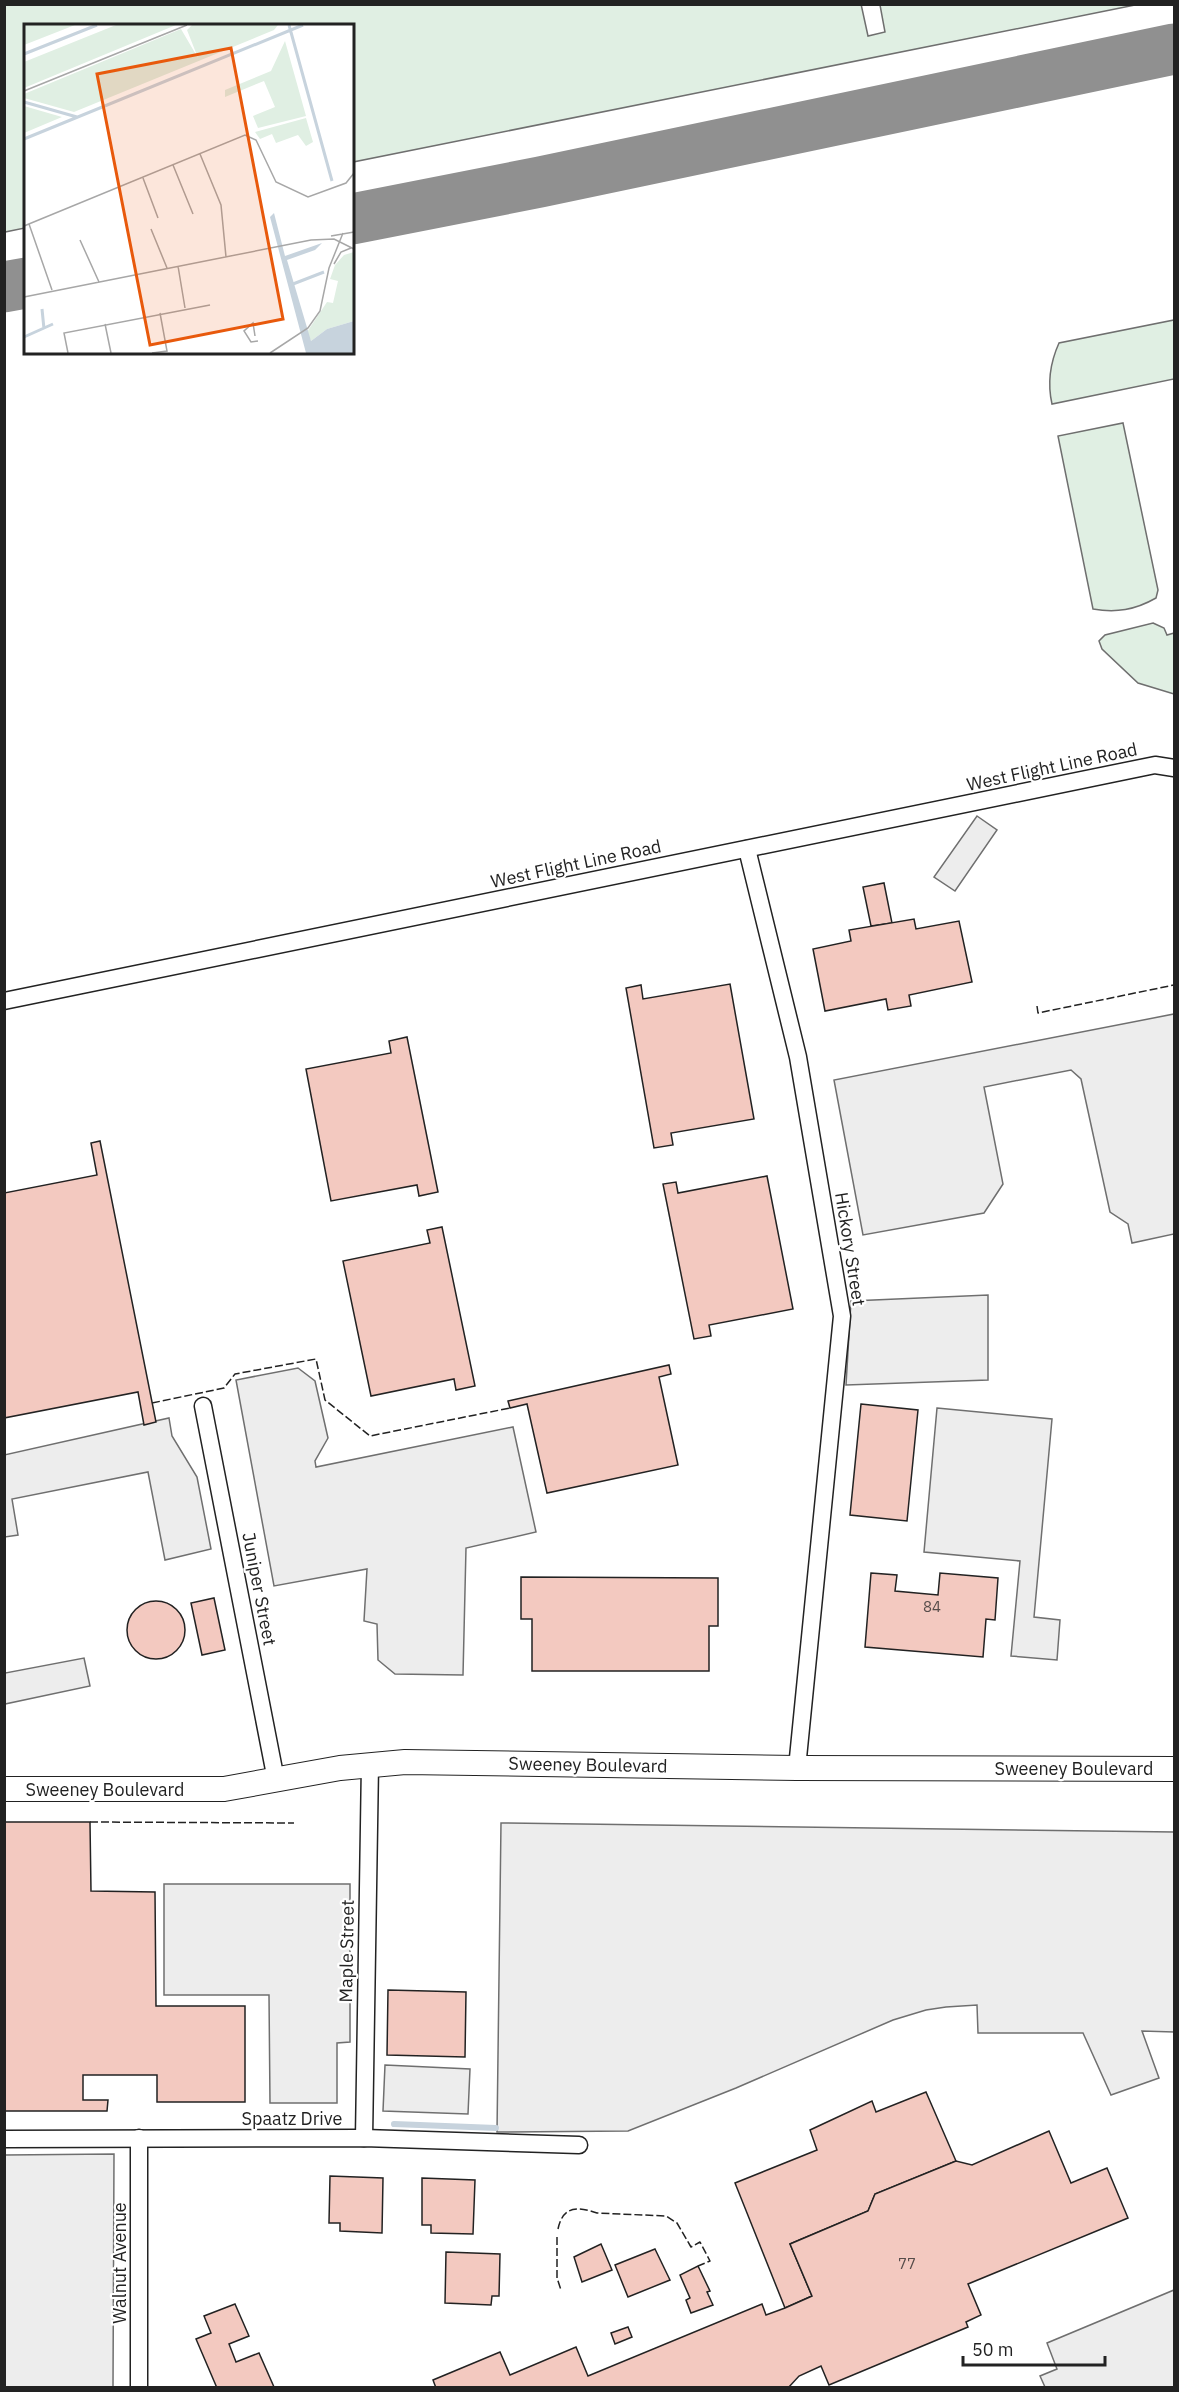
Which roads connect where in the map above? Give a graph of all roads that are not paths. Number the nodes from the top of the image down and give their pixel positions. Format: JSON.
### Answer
{"nodes":[{"id":1,"x":1174,"y":768,"type":"edge"},
{"id":2,"x":747,"y":849,"type":"junction"},
{"id":3,"x":4,"y":1001,"type":"edge"},
{"id":4,"x":203,"y":1406,"type":"dead end"},
{"id":5,"x":370,"y":1764,"type":"junction"},
{"id":6,"x":797,"y":1768,"type":"junction"},
{"id":7,"x":1174,"y":1769,"type":"edge"},
{"id":8,"x":276,"y":1780,"type":"junction"},
{"id":9,"x":4,"y":1789,"type":"edge"},
{"id":10,"x":139,"y":2138,"type":"junction"},
{"id":11,"x":364,"y":2138,"type":"junction"},
{"id":12,"x":4,"y":2139,"type":"edge"},
{"id":13,"x":579,"y":2145,"type":"dead end"},
{"id":14,"x":139,"y":2388,"type":"edge"}],
"edges":[{"from":1,"to":2,"type":"street","name":"West Flight Line Road"},
{"from":2,"to":3,"type":"street","name":"West Flight Line Road"},
{"from":2,"to":6,"type":"street","name":"Hickory Street"},
{"from":4,"to":8,"type":"street","name":"Juniper Street"},
{"from":5,"to":6,"type":"main road","name":"Sweeney Boulevard"},
{"from":5,"to":8,"type":"main road","name":"Sweeney Boulevard"},
{"from":5,"to":11,"type":"street","name":"Maple Street"},
{"from":6,"to":7,"type":"main road","name":"Sweeney Boulevard"},
{"from":8,"to":9,"type":"main road","name":"Sweeney Boulevard"},
{"from":10,"to":11,"type":"street","name":"Spaatz Drive"},
{"from":10,"to":12,"type":"street","name":"Spaatz Drive"},
{"from":10,"to":14,"type":"street","name":"Walnut Avenue"},
{"from":11,"to":13,"type":"street","name":"Spaatz Drive"}]}
